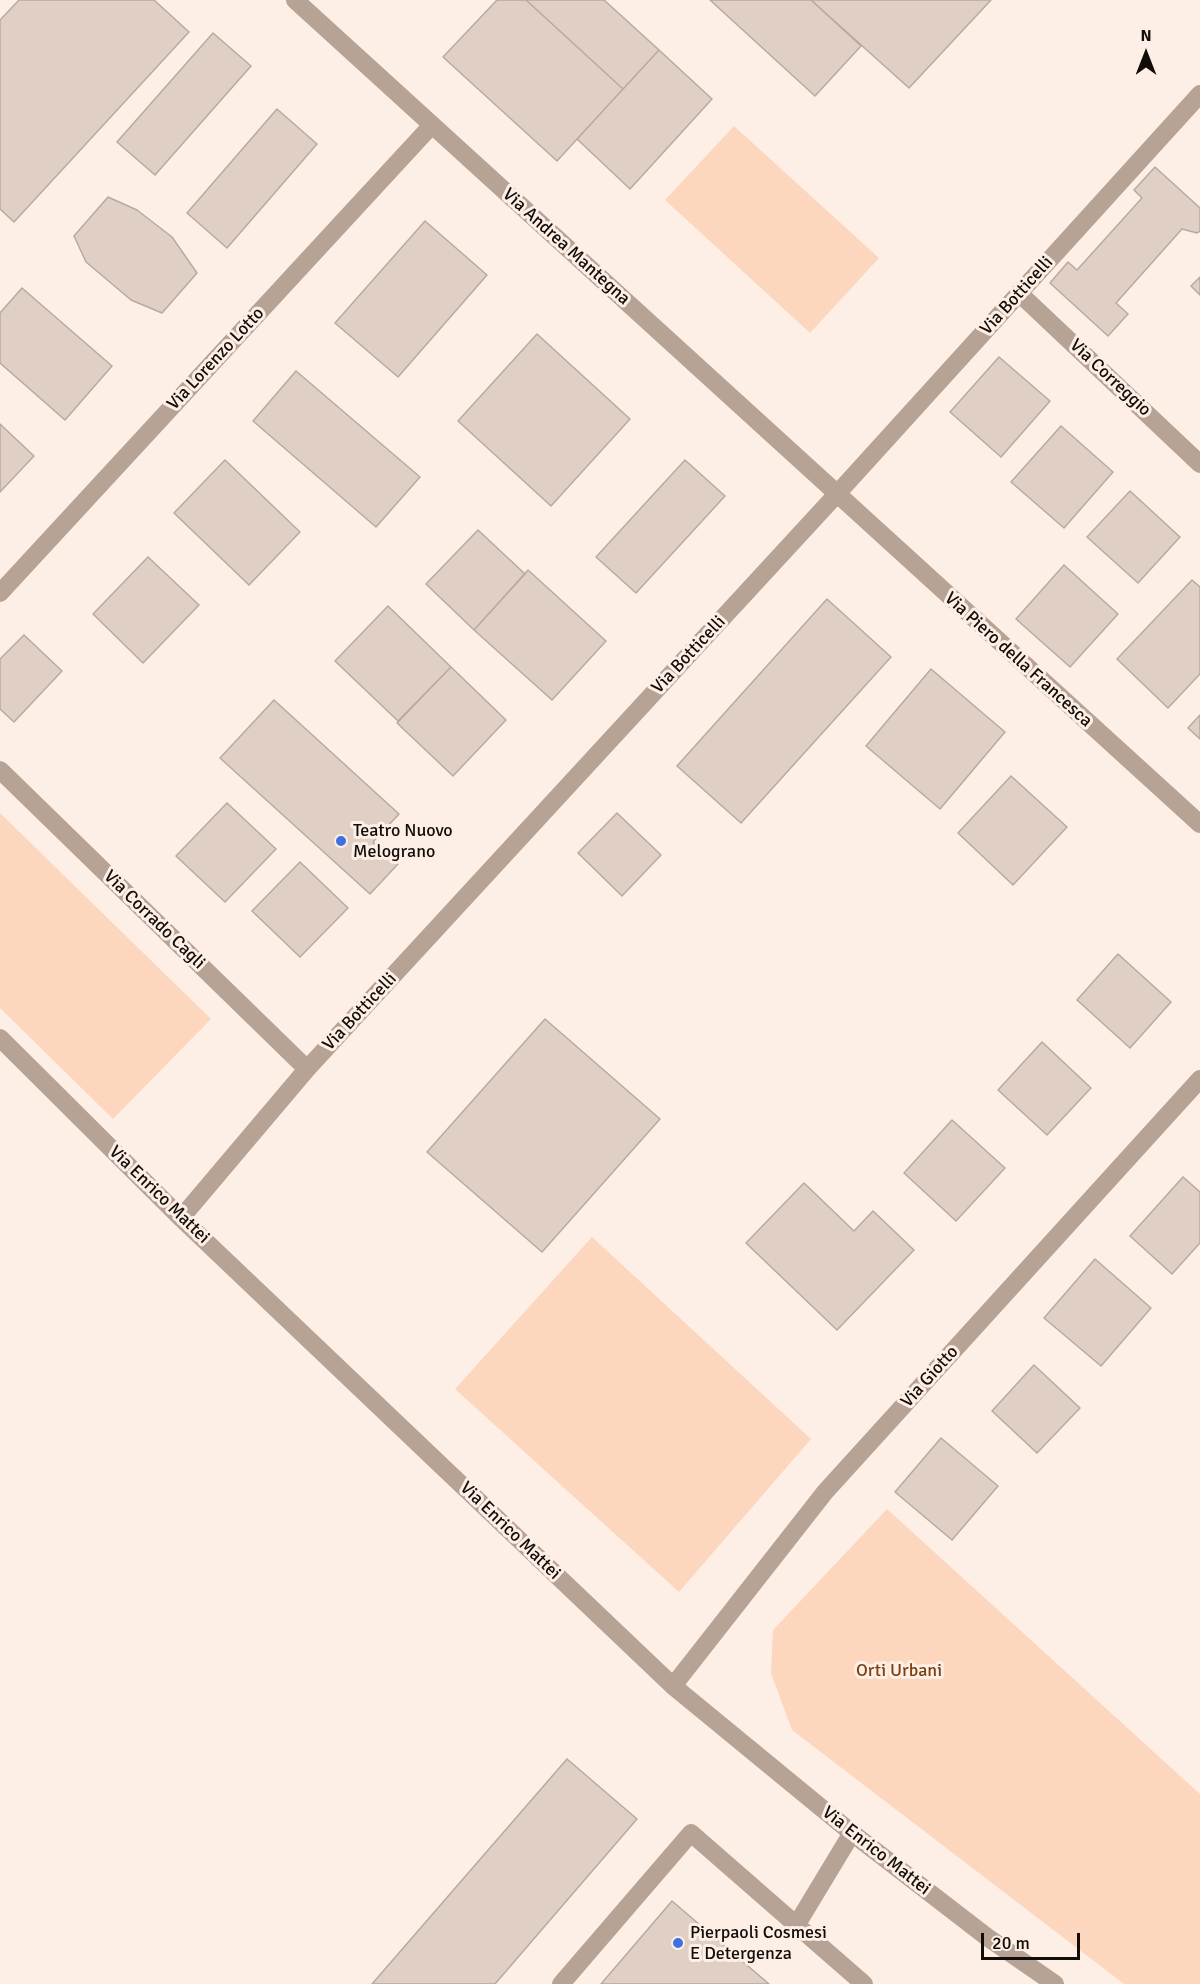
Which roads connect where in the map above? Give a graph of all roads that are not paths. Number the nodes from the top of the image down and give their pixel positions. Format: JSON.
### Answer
{"nodes":[{"id":1,"x":295,"y":0,"type":"edge"},
{"id":2,"x":1200,"y":94,"type":"edge"},
{"id":3,"x":432,"y":125,"type":"junction"},
{"id":4,"x":1019,"y":293,"type":"junction"},
{"id":5,"x":1200,"y":464,"type":"edge"},
{"id":6,"x":836,"y":495,"type":"junction"},
{"id":7,"x":0,"y":593,"type":"edge"},
{"id":8,"x":0,"y":770,"type":"edge"},
{"id":9,"x":1200,"y":825,"type":"edge"},
{"id":10,"x":0,"y":1038,"type":"edge"},
{"id":11,"x":308,"y":1069,"type":"junction"},
{"id":12,"x":1200,"y":1080,"type":"edge"},
{"id":13,"x":181,"y":1218,"type":"junction"},
{"id":14,"x":673,"y":1686,"type":"junction"},
{"id":15,"x":852,"y":1833,"type":"junction"},
{"id":16,"x":796,"y":1924,"type":"junction"},
{"id":17,"x":561,"y":1984,"type":"edge"},
{"id":18,"x":864,"y":1984,"type":"edge"},
{"id":19,"x":1055,"y":1984,"type":"edge"}],
"edges":[{"from":1,"to":3,"type":"street","name":"Via Andrea Mantegna"},
{"from":2,"to":4,"type":"street","name":"Via Botticelli"},
{"from":3,"to":6,"type":"street","name":"Via Andrea Mantegna"},
{"from":3,"to":7,"type":"street","name":"Via Lorenzo Lotto"},
{"from":4,"to":5,"type":"street","name":"Via Correggio"},
{"from":4,"to":6,"type":"street","name":"Via Botticelli"},
{"from":6,"to":9,"type":"street","name":"Via Piero della Francesca"},
{"from":6,"to":11,"type":"street","name":"Via Botticelli"},
{"from":8,"to":11,"type":"street","name":"Via Corrado Cagli"},
{"from":10,"to":13,"type":"street","name":"Via Enrico Mattei"},
{"from":11,"to":13,"type":"street","name":"Via Botticelli"},
{"from":12,"to":14,"type":"street","name":"Via Giotto"},
{"from":13,"to":14,"type":"street","name":"Via Enrico Mattei"},
{"from":14,"to":15,"type":"street","name":"Via Enrico Mattei"},
{"from":15,"to":16,"type":"street"},
{"from":15,"to":19,"type":"street","name":"Via Enrico Mattei"},
{"from":16,"to":17,"type":"street"},
{"from":16,"to":18,"type":"street"}]}
